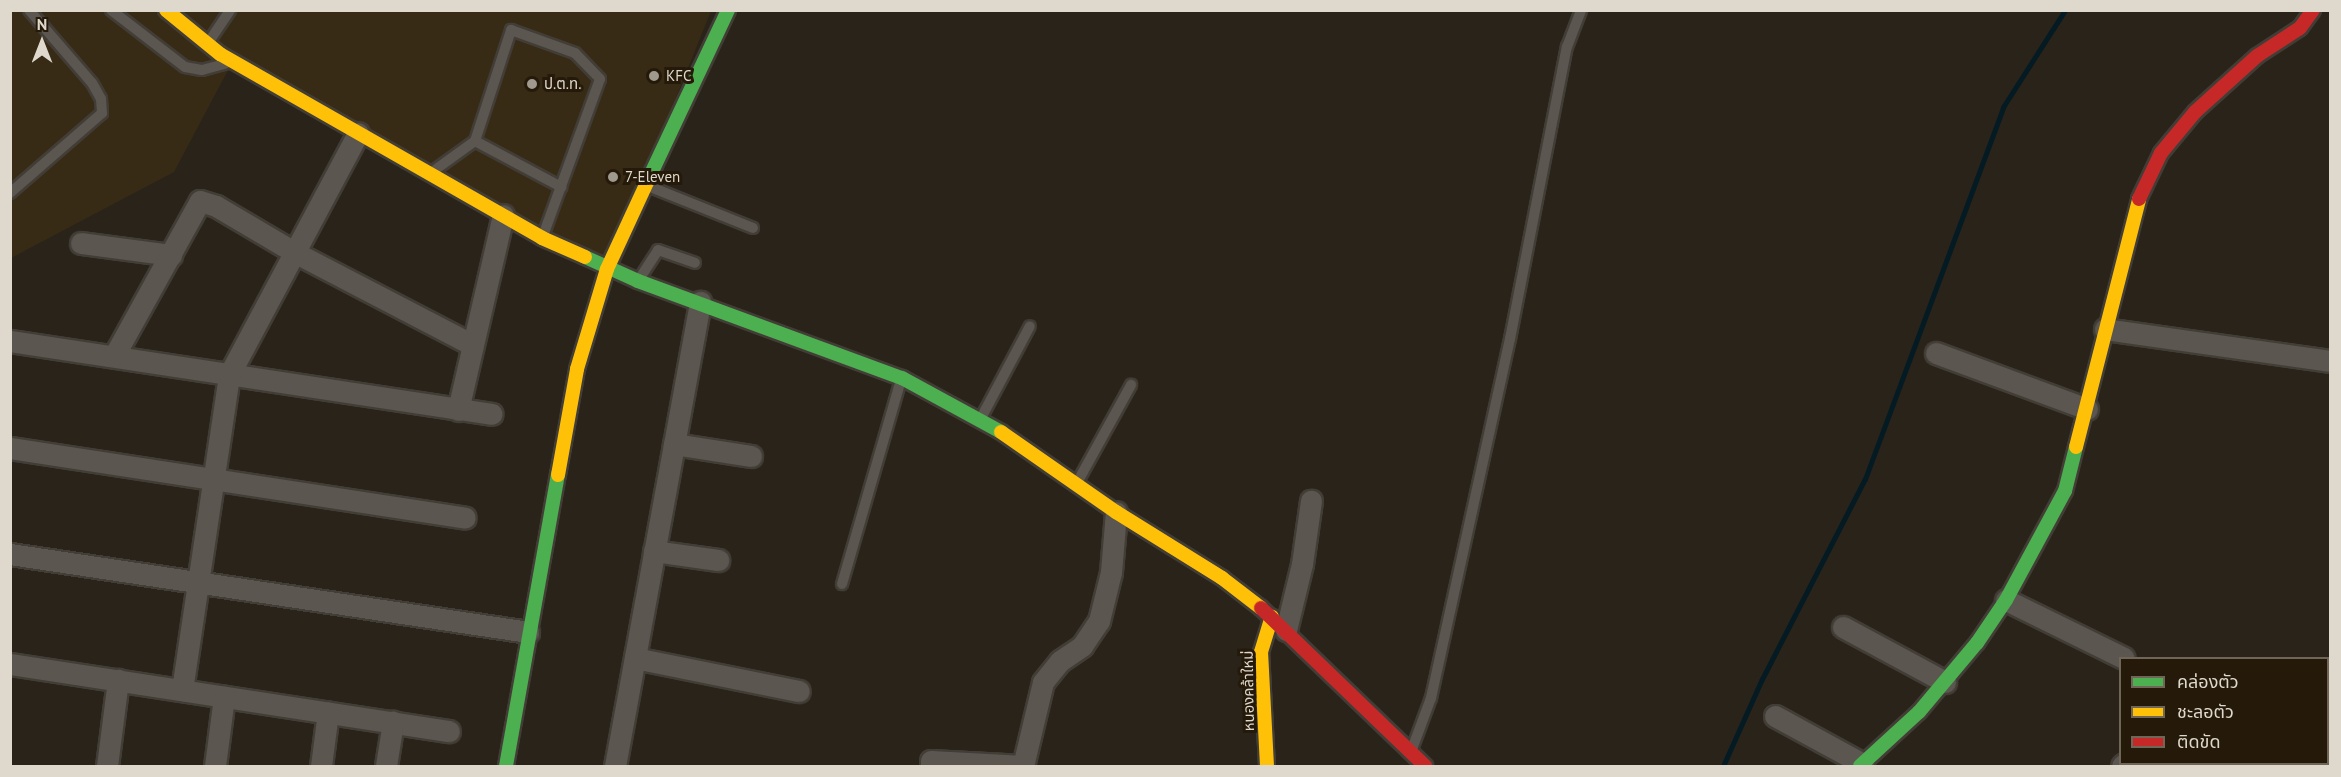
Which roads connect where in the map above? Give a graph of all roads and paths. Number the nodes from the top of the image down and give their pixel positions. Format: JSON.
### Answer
{"nodes":[{"id":1,"x":29,"y":10,"type":"edge"},
{"id":2,"x":111,"y":10,"type":"edge"},
{"id":3,"x":166,"y":10,"type":"edge"},
{"id":4,"x":230,"y":10,"type":"edge"},
{"id":5,"x":728,"y":10,"type":"edge"},
{"id":6,"x":1581,"y":10,"type":"edge"},
{"id":7,"x":2313,"y":10,"type":"edge"},
{"id":8,"x":207,"y":44,"type":"junction"},
{"id":9,"x":234,"y":62,"type":"junction"},
{"id":10,"x":358,"y":133,"type":"junction"},
{"id":11,"x":475,"y":141,"type":"junction"},
{"id":12,"x":429,"y":174,"type":"junction"},
{"id":13,"x":646,"y":185,"type":"junction"},
{"id":14,"x":561,"y":187,"type":"junction"},
{"id":15,"x":10,"y":193,"type":"edge"},
{"id":16,"x":503,"y":215,"type":"junction"},
{"id":17,"x":753,"y":228,"type":"dead end"},
{"id":18,"x":542,"y":238,"type":"junction"},
{"id":19,"x":81,"y":243,"type":"dead end"},
{"id":20,"x":294,"y":252,"type":"junction"},
{"id":21,"x":171,"y":255,"type":"junction"},
{"id":22,"x":695,"y":263,"type":"dead end"},
{"id":23,"x":607,"y":269,"type":"junction"},
{"id":24,"x":638,"y":281,"type":"junction"},
{"id":25,"x":700,"y":302,"type":"junction"},
{"id":26,"x":1030,"y":326,"type":"dead end"},
{"id":27,"x":2105,"y":329,"type":"junction"},
{"id":28,"x":10,"y":341,"type":"edge"},
{"id":29,"x":471,"y":344,"type":"junction"},
{"id":30,"x":1936,"y":353,"type":"dead end"},
{"id":31,"x":114,"y":356,"type":"junction"},
{"id":32,"x":2331,"y":361,"type":"edge"},
{"id":33,"x":229,"y":375,"type":"junction"},
{"id":34,"x":902,"y":378,"type":"junction"},
{"id":35,"x":1131,"y":385,"type":"dead end"},
{"id":36,"x":2087,"y":409,"type":"junction"},
{"id":37,"x":458,"y":410,"type":"junction"},
{"id":38,"x":491,"y":414,"type":"dead end"},
{"id":39,"x":980,"y":420,"type":"junction"},
{"id":40,"x":674,"y":444,"type":"junction"},
{"id":41,"x":10,"y":448,"type":"edge"},
{"id":42,"x":751,"y":456,"type":"dead end"},
{"id":43,"x":214,"y":479,"type":"junction"},
{"id":44,"x":1077,"y":484,"type":"junction"},
{"id":45,"x":1311,"y":501,"type":"dead end"},
{"id":46,"x":1116,"y":512,"type":"junction"},
{"id":47,"x":465,"y":518,"type":"dead end"},
{"id":48,"x":654,"y":551,"type":"junction"},
{"id":49,"x":10,"y":554,"type":"edge"},
{"id":50,"x":718,"y":560,"type":"dead end"},
{"id":51,"x":197,"y":582,"type":"junction"},
{"id":52,"x":842,"y":584,"type":"dead end"},
{"id":53,"x":2006,"y":600,"type":"junction"},
{"id":54,"x":1279,"y":624,"type":"junction"},
{"id":55,"x":1843,"y":627,"type":"dead end"},
{"id":56,"x":528,"y":632,"type":"junction"},
{"id":57,"x":2122,"y":657,"type":"edge"},
{"id":58,"x":635,"y":658,"type":"junction"},
{"id":59,"x":11,"y":668,"type":"edge"},
{"id":60,"x":118,"y":680,"type":"junction"},
{"id":61,"x":1945,"y":682,"type":"junction"},
{"id":62,"x":182,"y":690,"type":"junction"},
{"id":63,"x":800,"y":692,"type":"dead end"},
{"id":64,"x":224,"y":696,"type":"junction"},
{"id":65,"x":327,"y":712,"type":"junction"},
{"id":66,"x":1775,"y":716,"type":"dead end"},
{"id":67,"x":393,"y":722,"type":"junction"},
{"id":68,"x":449,"y":731,"type":"dead end"},
{"id":69,"x":1411,"y":752,"type":"junction"},
{"id":70,"x":1862,"y":765,"type":"edge"},
{"id":71,"x":107,"y":766,"type":"edge"},
{"id":72,"x":215,"y":766,"type":"edge"},
{"id":73,"x":321,"y":766,"type":"edge"},
{"id":74,"x":386,"y":766,"type":"edge"},
{"id":75,"x":506,"y":766,"type":"edge"},
{"id":76,"x":619,"y":766,"type":"edge"},
{"id":77,"x":931,"y":766,"type":"edge"},
{"id":78,"x":1024,"y":766,"type":"edge"},
{"id":79,"x":1267,"y":766,"type":"edge"},
{"id":80,"x":1425,"y":766,"type":"edge"}],
"edges":[{"from":1,"to":15,"type":"lane"},
{"from":2,"to":9,"type":"lane"},
{"from":3,"to":8,"type":"street"},
{"from":4,"to":8,"type":"lane"},
{"from":5,"to":13,"type":"street"},
{"from":6,"to":69,"type":"lane"},
{"from":7,"to":27,"type":"street"},
{"from":8,"to":9,"type":"street"},
{"from":9,"to":10,"type":"street"},
{"from":10,"to":12,"type":"street"},
{"from":10,"to":20,"type":"street"},
{"from":11,"to":12,"type":"lane"},
{"from":11,"to":14,"type":"lane"},
{"from":11,"to":14,"type":"lane"},
{"from":12,"to":16,"type":"street"},
{"from":13,"to":17,"type":"lane"},
{"from":13,"to":23,"type":"street"},
{"from":14,"to":18,"type":"lane"},
{"from":16,"to":18,"type":"street"},
{"from":16,"to":29,"type":"street"},
{"from":18,"to":23,"type":"street"},
{"from":19,"to":21,"type":"street"},
{"from":20,"to":21,"type":"street"},
{"from":20,"to":29,"type":"street"},
{"from":20,"to":33,"type":"street"},
{"from":21,"to":31,"type":"street"},
{"from":22,"to":24,"type":"lane"},
{"from":23,"to":24,"type":"street"},
{"from":23,"to":56,"type":"street"},
{"from":24,"to":25,"type":"street"},
{"from":25,"to":34,"type":"street"},
{"from":25,"to":40,"type":"street"},
{"from":26,"to":39,"type":"lane"},
{"from":27,"to":32,"type":"street"},
{"from":27,"to":36,"type":"street"},
{"from":28,"to":31,"type":"street"},
{"from":29,"to":37,"type":"street"},
{"from":30,"to":36,"type":"street"},
{"from":31,"to":33,"type":"street"},
{"from":33,"to":37,"type":"street"},
{"from":33,"to":43,"type":"street"},
{"from":34,"to":39,"type":"street"},
{"from":34,"to":52,"type":"lane"},
{"from":35,"to":44,"type":"lane"},
{"from":36,"to":53,"type":"street"},
{"from":37,"to":38,"type":"street"},
{"from":39,"to":44,"type":"street"},
{"from":40,"to":42,"type":"street"},
{"from":40,"to":48,"type":"street"},
{"from":41,"to":43,"type":"street"},
{"from":43,"to":47,"type":"street"},
{"from":43,"to":51,"type":"street"},
{"from":44,"to":46,"type":"street"},
{"from":45,"to":54,"type":"street"},
{"from":46,"to":54,"type":"street"},
{"from":46,"to":78,"type":"street"},
{"from":48,"to":50,"type":"street"},
{"from":48,"to":58,"type":"street"},
{"from":49,"to":51,"type":"street"},
{"from":51,"to":56,"type":"street"},
{"from":51,"to":62,"type":"street"},
{"from":53,"to":57,"type":"street"},
{"from":53,"to":61,"type":"street"},
{"from":54,"to":69,"type":"street"},
{"from":54,"to":79,"type":"street","name":"หนองคล้าใหม่"},
{"from":55,"to":61,"type":"street"},
{"from":56,"to":75,"type":"street"},
{"from":58,"to":63,"type":"street"},
{"from":58,"to":76,"type":"street"},
{"from":59,"to":60,"type":"street"},
{"from":60,"to":62,"type":"street"},
{"from":60,"to":71,"type":"street"},
{"from":61,"to":70,"type":"street"},
{"from":62,"to":64,"type":"street"},
{"from":64,"to":65,"type":"street"},
{"from":64,"to":72,"type":"street"},
{"from":65,"to":67,"type":"street"},
{"from":65,"to":73,"type":"street"},
{"from":66,"to":70,"type":"street"},
{"from":67,"to":68,"type":"street"},
{"from":67,"to":74,"type":"street"},
{"from":69,"to":80,"type":"street"},
{"from":77,"to":78,"type":"street"}]}
